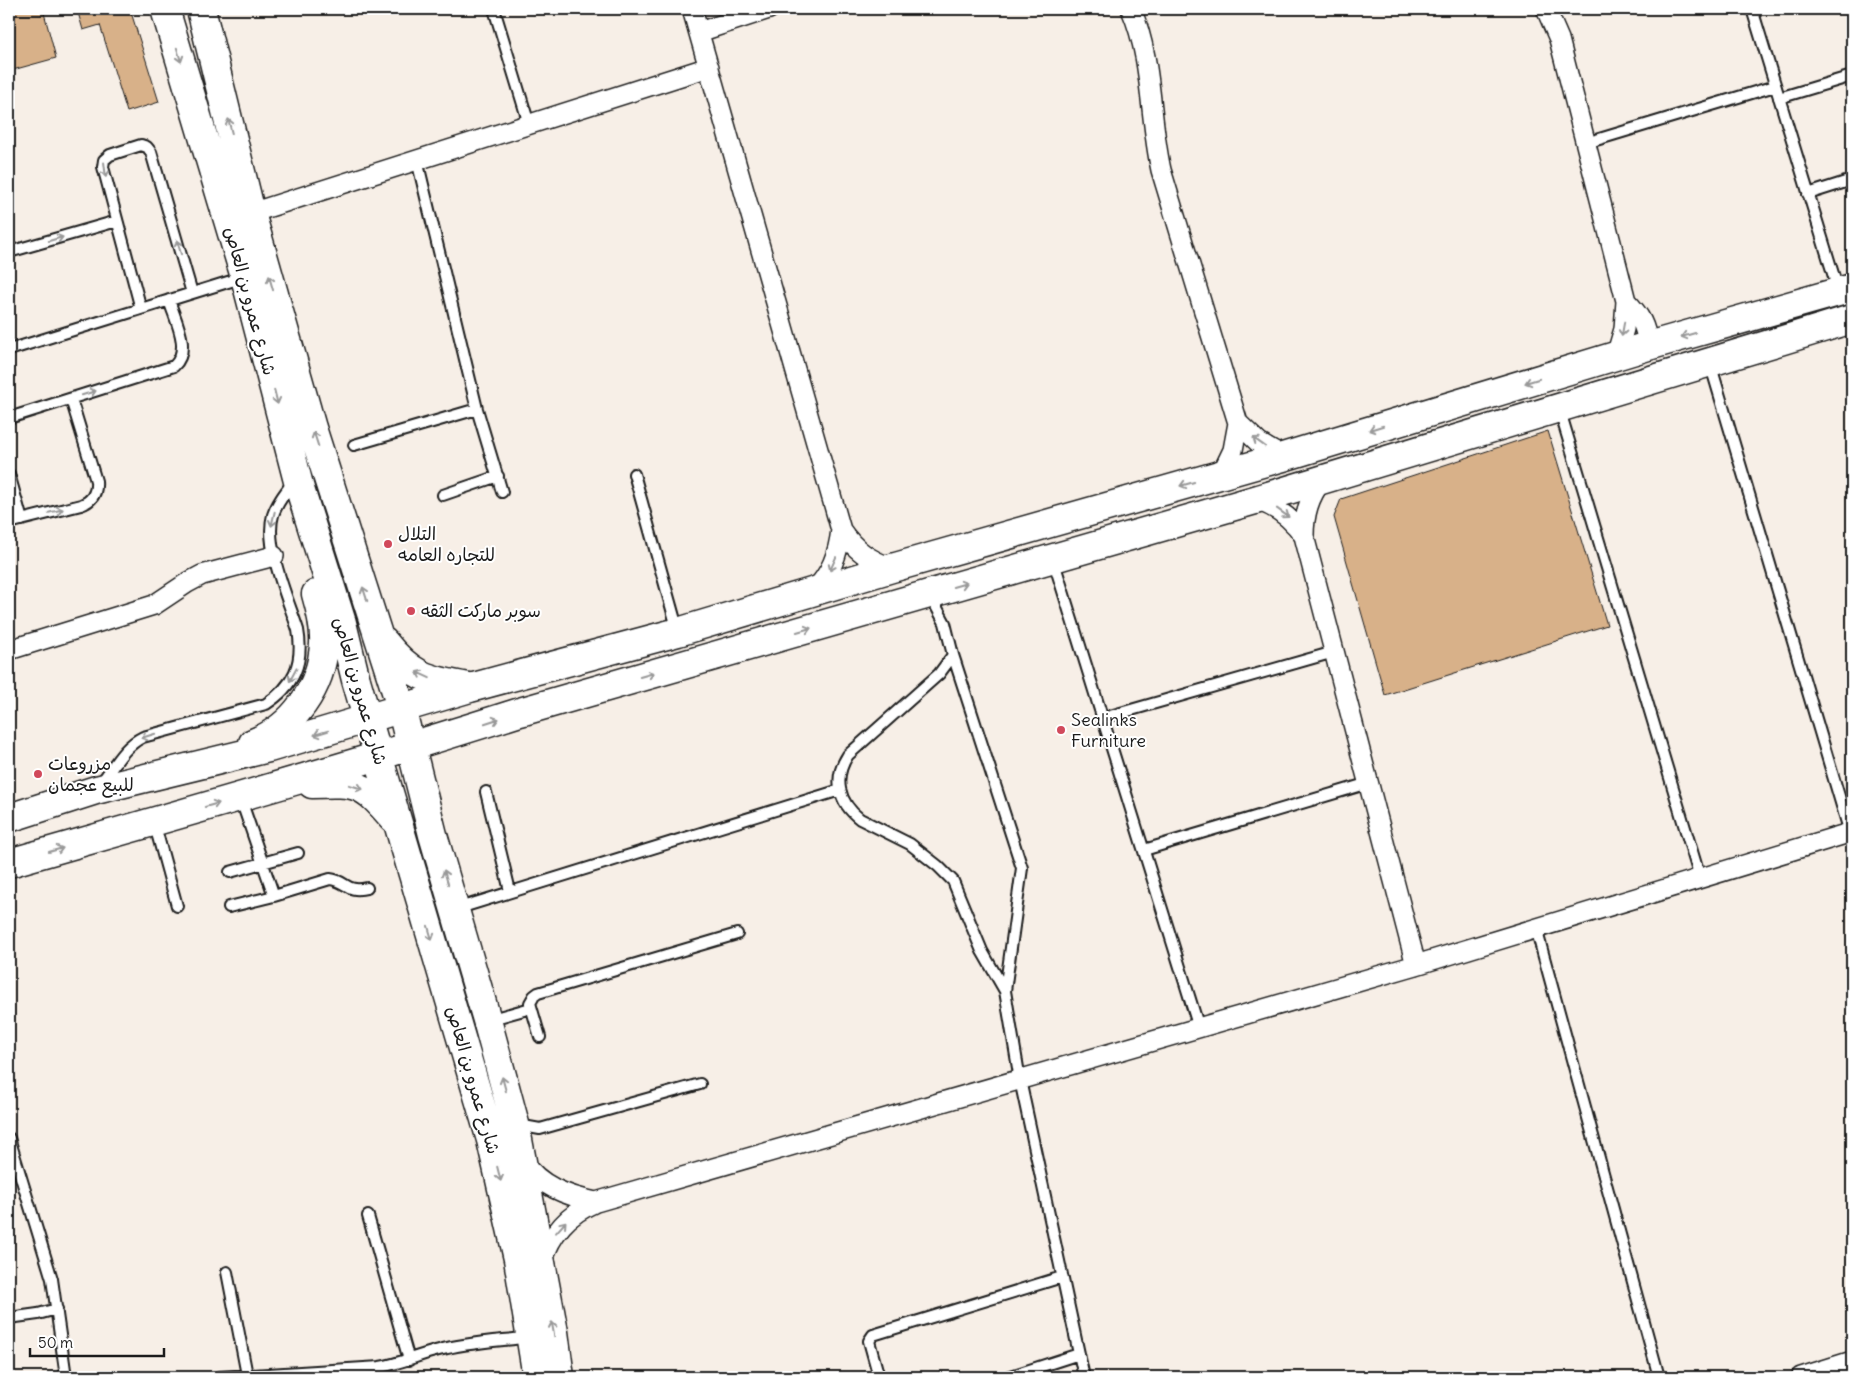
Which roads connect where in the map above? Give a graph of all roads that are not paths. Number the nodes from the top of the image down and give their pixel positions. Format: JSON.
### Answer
{"nodes":[{"id":1,"x":165,"y":9,"type":"edge"},
{"id":2,"x":201,"y":9,"type":"edge"},
{"id":3,"x":494,"y":9,"type":"edge"},
{"id":4,"x":692,"y":9,"type":"edge"},
{"id":5,"x":769,"y":9,"type":"edge"},
{"id":6,"x":1131,"y":9,"type":"edge"},
{"id":7,"x":1546,"y":9,"type":"edge"},
{"id":8,"x":1752,"y":9,"type":"edge"},
{"id":9,"x":699,"y":32,"type":"junction"},
{"id":10,"x":709,"y":67,"type":"junction"},
{"id":11,"x":1852,"y":76,"type":"edge"},
{"id":12,"x":1775,"y":86,"type":"junction"},
{"id":13,"x":1779,"y":98,"type":"junction"},
{"id":14,"x":529,"y":124,"type":"junction"},
{"id":15,"x":1586,"y":143,"type":"junction"},
{"id":16,"x":417,"y":160,"type":"junction"},
{"id":17,"x":1852,"y":180,"type":"edge"},
{"id":18,"x":1808,"y":194,"type":"junction"},
{"id":19,"x":251,"y":213,"type":"junction"},
{"id":20,"x":117,"y":221,"type":"junction"},
{"id":21,"x":9,"y":252,"type":"edge"},
{"id":22,"x":245,"y":277,"type":"junction"},
{"id":23,"x":1840,"y":291,"type":"edge"},
{"id":24,"x":192,"y":294,"type":"junction"},
{"id":25,"x":169,"y":300,"type":"junction"},
{"id":26,"x":1626,"y":301,"type":"junction"},
{"id":27,"x":142,"y":309,"type":"junction"},
{"id":28,"x":1852,"y":319,"type":"edge"},
{"id":29,"x":1648,"y":346,"type":"junction"},
{"id":30,"x":9,"y":350,"type":"edge"},
{"id":31,"x":1616,"y":356,"type":"junction"},
{"id":32,"x":1710,"y":362,"type":"junction"},
{"id":33,"x":71,"y":399,"type":"junction"},
{"id":34,"x":1559,"y":407,"type":"junction"},
{"id":35,"x":477,"y":409,"type":"junction"},
{"id":36,"x":9,"y":418,"type":"edge"},
{"id":37,"x":1238,"y":423,"type":"junction"},
{"id":38,"x":354,"y":445,"type":"dead end"},
{"id":39,"x":1284,"y":457,"type":"junction"},
{"id":40,"x":9,"y":474,"type":"edge"},
{"id":41,"x":634,"y":474,"type":"dead end"},
{"id":42,"x":1221,"y":475,"type":"junction"},
{"id":43,"x":498,"y":476,"type":"junction"},
{"id":44,"x":1322,"y":480,"type":"junction"},
{"id":45,"x":300,"y":488,"type":"junction"},
{"id":46,"x":502,"y":492,"type":"dead end"},
{"id":47,"x":442,"y":495,"type":"dead end"},
{"id":48,"x":1255,"y":500,"type":"junction"},
{"id":49,"x":22,"y":520,"type":"junction"},
{"id":50,"x":9,"y":523,"type":"edge"},
{"id":51,"x":841,"y":530,"type":"junction"},
{"id":52,"x":1304,"y":536,"type":"junction"},
{"id":53,"x":274,"y":556,"type":"junction"},
{"id":54,"x":1053,"y":558,"type":"junction"},
{"id":55,"x":892,"y":568,"type":"junction"},
{"id":56,"x":813,"y":592,"type":"junction"},
{"id":57,"x":930,"y":594,"type":"junction"},
{"id":58,"x":678,"y":632,"type":"junction"},
{"id":59,"x":378,"y":635,"type":"junction"},
{"id":60,"x":9,"y":650,"type":"edge"},
{"id":61,"x":1334,"y":652,"type":"junction"},
{"id":62,"x":953,"y":655,"type":"junction"},
{"id":63,"x":470,"y":688,"type":"junction"},
{"id":64,"x":401,"y":708,"type":"junction"},
{"id":65,"x":1103,"y":718,"type":"junction"},
{"id":66,"x":367,"y":719,"type":"junction"},
{"id":67,"x":466,"y":730,"type":"junction"},
{"id":68,"x":412,"y":745,"type":"junction"},
{"id":69,"x":378,"y":756,"type":"junction"},
{"id":70,"x":139,"y":778,"type":"junction"},
{"id":71,"x":1369,"y":783,"type":"junction"},
{"id":72,"x":273,"y":787,"type":"junction"},
{"id":73,"x":96,"y":790,"type":"junction"},
{"id":74,"x":840,"y":790,"type":"junction"},
{"id":75,"x":486,"y":792,"type":"dead end"},
{"id":76,"x":240,"y":796,"type":"junction"},
{"id":77,"x":427,"y":811,"type":"junction"},
{"id":78,"x":9,"y":818,"type":"edge"},
{"id":79,"x":154,"y":821,"type":"junction"},
{"id":80,"x":397,"y":823,"type":"junction"},
{"id":81,"x":1851,"y":833,"type":"edge"},
{"id":82,"x":1144,"y":850,"type":"junction"},
{"id":83,"x":298,"y":852,"type":"dead end"},
{"id":84,"x":9,"y":863,"type":"edge"},
{"id":85,"x":262,"y":863,"type":"junction"},
{"id":86,"x":230,"y":872,"type":"dead end"},
{"id":87,"x":1700,"y":878,"type":"junction"},
{"id":88,"x":367,"y":888,"type":"dead end"},
{"id":89,"x":510,"y":892,"type":"junction"},
{"id":90,"x":274,"y":896,"type":"junction"},
{"id":91,"x":177,"y":906,"type":"dead end"},
{"id":92,"x":229,"y":908,"type":"dead end"},
{"id":93,"x":456,"y":909,"type":"junction"},
{"id":94,"x":1536,"y":928,"type":"junction"},
{"id":95,"x":737,"y":934,"type":"dead end"},
{"id":96,"x":1416,"y":964,"type":"junction"},
{"id":97,"x":1005,"y":991,"type":"junction"},
{"id":98,"x":530,"y":1008,"type":"junction"},
{"id":99,"x":487,"y":1020,"type":"junction"},
{"id":100,"x":1199,"y":1028,"type":"junction"},
{"id":101,"x":540,"y":1037,"type":"dead end"},
{"id":102,"x":1020,"y":1080,"type":"junction"},
{"id":103,"x":700,"y":1084,"type":"dead end"},
{"id":104,"x":515,"y":1124,"type":"junction"},
{"id":105,"x":9,"y":1138,"type":"edge"},
{"id":106,"x":521,"y":1156,"type":"junction"},
{"id":107,"x":596,"y":1202,"type":"junction"},
{"id":108,"x":368,"y":1216,"type":"dead end"},
{"id":109,"x":542,"y":1264,"type":"junction"},
{"id":110,"x":226,"y":1272,"type":"dead end"},
{"id":111,"x":1062,"y":1277,"type":"junction"},
{"id":112,"x":57,"y":1309,"type":"junction"},
{"id":113,"x":9,"y":1318,"type":"edge"},
{"id":114,"x":532,"y":1337,"type":"junction"},
{"id":115,"x":1079,"y":1354,"type":"junction"},
{"id":116,"x":409,"y":1360,"type":"junction"},
{"id":117,"x":1852,"y":1361,"type":"edge"},
{"id":118,"x":247,"y":1375,"type":"junction"},
{"id":119,"x":66,"y":1377,"type":"edge"},
{"id":120,"x":218,"y":1377,"type":"edge"},
{"id":121,"x":537,"y":1377,"type":"edge"},
{"id":122,"x":560,"y":1377,"type":"edge"},
{"id":123,"x":879,"y":1377,"type":"edge"},
{"id":124,"x":1008,"y":1377,"type":"edge"},
{"id":125,"x":1084,"y":1377,"type":"edge"},
{"id":126,"x":1659,"y":1377,"type":"edge"},
{"id":127,"x":1801,"y":1377,"type":"edge"}],
"edges":[{"from":1,"to":22,"type":"main road","name":"شارع عمرو بن العاص","one_way":true},
{"from":19,"to":2,"type":"main road","name":"شارع عمرو بن العاص","one_way":true},
{"from":3,"to":14,"type":"lane"},
{"from":4,"to":9,"type":"street"},
{"from":5,"to":9,"type":"street"},
{"from":6,"to":37,"type":"street"},
{"from":7,"to":15,"type":"street"},
{"from":8,"to":12,"type":"lane"},
{"from":9,"to":10,"type":"street"},
{"from":10,"to":14,"type":"street"},
{"from":10,"to":51,"type":"street"},
{"from":11,"to":13,"type":"lane"},
{"from":12,"to":13,"type":"lane"},
{"from":12,"to":15,"type":"lane"},
{"from":13,"to":18,"type":"lane"},
{"from":14,"to":16,"type":"street"},
{"from":15,"to":26,"type":"street"},
{"from":16,"to":19,"type":"street"},
{"from":16,"to":35,"type":"lane"},
{"from":17,"to":18,"type":"lane"},
{"from":18,"to":23,"type":"lane"},
{"from":59,"to":19,"type":"main road","name":"شارع عمرو بن العاص","one_way":true},
{"from":21,"to":20,"type":"lane","one_way":true},
{"from":24,"to":20,"type":"lane","one_way":true},
{"from":20,"to":27,"type":"lane"},
{"from":22,"to":24,"type":"lane"},
{"from":22,"to":45,"type":"main road","name":"شارع عمرو بن العاص","one_way":true},
{"from":23,"to":29,"type":"main road","one_way":true},
{"from":23,"to":32,"type":"main road"},
{"from":24,"to":25,"type":"lane"},
{"from":25,"to":27,"type":"lane"},
{"from":33,"to":25,"type":"lane","one_way":true},
{"from":26,"to":29,"type":"street"},
{"from":26,"to":31,"type":"street","one_way":true},
{"from":27,"to":30,"type":"lane"},
{"from":28,"to":32,"type":"main road"},
{"from":29,"to":31,"type":"main road"},
{"from":29,"to":34,"type":"main road"},
{"from":31,"to":39,"type":"main road","one_way":true},
{"from":32,"to":34,"type":"main road"},
{"from":32,"to":81,"type":"lane"},
{"from":33,"to":36,"type":"lane"},
{"from":49,"to":33,"type":"lane","one_way":true},
{"from":34,"to":44,"type":"main road"},
{"from":34,"to":87,"type":"lane"},
{"from":35,"to":38,"type":"lane"},
{"from":35,"to":43,"type":"lane"},
{"from":39,"to":37,"type":"street","one_way":true},
{"from":37,"to":42,"type":"street"},
{"from":39,"to":42,"type":"main road"},
{"from":40,"to":49,"type":"lane"},
{"from":41,"to":58,"type":"lane"},
{"from":42,"to":55,"type":"main road","one_way":true},
{"from":43,"to":46,"type":"lane"},
{"from":43,"to":47,"type":"lane"},
{"from":44,"to":48,"type":"main road"},
{"from":44,"to":52,"type":"street"},
{"from":45,"to":53,"type":"lane","one_way":true},
{"from":45,"to":66,"type":"main road","name":"شارع عمرو بن العاص"},
{"from":45,"to":70,"type":"main road"},
{"from":48,"to":52,"type":"street","one_way":true},
{"from":48,"to":54,"type":"main road"},
{"from":49,"to":50,"type":"lane"},
{"from":51,"to":55,"type":"street"},
{"from":51,"to":56,"type":"street","one_way":true},
{"from":52,"to":61,"type":"street"},
{"from":53,"to":60,"type":"street"},
{"from":53,"to":73,"type":"lane","one_way":true},
{"from":57,"to":54,"type":"main road","one_way":true},
{"from":54,"to":65,"type":"lane"},
{"from":55,"to":56,"type":"main road"},
{"from":56,"to":58,"type":"main road"},
{"from":57,"to":62,"type":"lane"},
{"from":67,"to":57,"type":"main road","one_way":true},
{"from":58,"to":63,"type":"main road"},
{"from":63,"to":59,"type":"main road","one_way":true},
{"from":59,"to":64,"type":"main road","name":"شارع عمرو بن العاص"},
{"from":61,"to":65,"type":"lane"},
{"from":61,"to":71,"type":"street"},
{"from":62,"to":74,"type":"lane"},
{"from":62,"to":97,"type":"lane"},
{"from":63,"to":64,"type":"main road"},
{"from":64,"to":66,"type":"main road"},
{"from":64,"to":68,"type":"main road","name":"شارع عمرو بن العاص"},
{"from":65,"to":82,"type":"lane"},
{"from":66,"to":69,"type":"main road","name":"شارع عمرو بن العاص"},
{"from":66,"to":70,"type":"main road","one_way":true},
{"from":67,"to":68,"type":"main road"},
{"from":67,"to":77,"type":"main road"},
{"from":68,"to":69,"type":"main road"},
{"from":68,"to":77,"type":"main road","name":"شارع عمرو بن العاص"},
{"from":69,"to":72,"type":"main road"},
{"from":69,"to":80,"type":"main road","name":"شارع عمرو بن العاص"},
{"from":70,"to":73,"type":"main road"},
{"from":71,"to":82,"type":"lane"},
{"from":71,"to":96,"type":"street"},
{"from":72,"to":76,"type":"main road"},
{"from":72,"to":80,"type":"main road","one_way":true},
{"from":73,"to":78,"type":"main road"},
{"from":74,"to":89,"type":"lane"},
{"from":74,"to":97,"type":"lane"},
{"from":75,"to":89,"type":"lane"},
{"from":79,"to":76,"type":"main road","one_way":true},
{"from":76,"to":85,"type":"lane"},
{"from":93,"to":77,"type":"main road","name":"شارع عمرو بن العاص","one_way":true},
{"from":84,"to":79,"type":"main road","one_way":true},
{"from":79,"to":91,"type":"lane"},
{"from":80,"to":114,"type":"main road","name":"شارع عمرو بن العاص","one_way":true},
{"from":81,"to":87,"type":"street"},
{"from":82,"to":100,"type":"lane"},
{"from":83,"to":85,"type":"lane"},
{"from":85,"to":86,"type":"lane"},
{"from":85,"to":90,"type":"lane"},
{"from":87,"to":94,"type":"street"},
{"from":88,"to":90,"type":"lane"},
{"from":89,"to":93,"type":"lane"},
{"from":90,"to":92,"type":"lane"},
{"from":93,"to":99,"type":"main road","name":"شارع عمرو بن العاص"},
{"from":94,"to":96,"type":"street"},
{"from":94,"to":126,"type":"lane"},
{"from":95,"to":98,"type":"lane"},
{"from":96,"to":100,"type":"street"},
{"from":97,"to":102,"type":"lane"},
{"from":98,"to":99,"type":"lane"},
{"from":98,"to":101,"type":"lane"},
{"from":104,"to":99,"type":"main road","name":"شارع عمرو بن العاص","one_way":true},
{"from":100,"to":102,"type":"street"},
{"from":102,"to":107,"type":"street"},
{"from":102,"to":111,"type":"lane"},
{"from":103,"to":104,"type":"lane"},
{"from":104,"to":106,"type":"main road","name":"شارع عمرو بن العاص"},
{"from":105,"to":112,"type":"lane"},
{"from":106,"to":107,"type":"street"},
{"from":106,"to":109,"type":"main road","name":"شارع عمرو بن العاص"},
{"from":109,"to":107,"type":"street","one_way":true},
{"from":108,"to":116,"type":"lane"},
{"from":122,"to":109,"type":"main road","name":"شارع عمرو بن العاص","one_way":true},
{"from":110,"to":118,"type":"lane"},
{"from":111,"to":115,"type":"lane"},
{"from":111,"to":123,"type":"lane"},
{"from":112,"to":113,"type":"lane"},
{"from":112,"to":119,"type":"lane"},
{"from":114,"to":116,"type":"lane"},
{"from":114,"to":121,"type":"main road","name":"شارع عمرو بن العاص"},
{"from":115,"to":124,"type":"lane"},
{"from":115,"to":125,"type":"lane"},
{"from":116,"to":118,"type":"lane"},
{"from":117,"to":127,"type":"street"},
{"from":118,"to":120,"type":"lane"}]}
